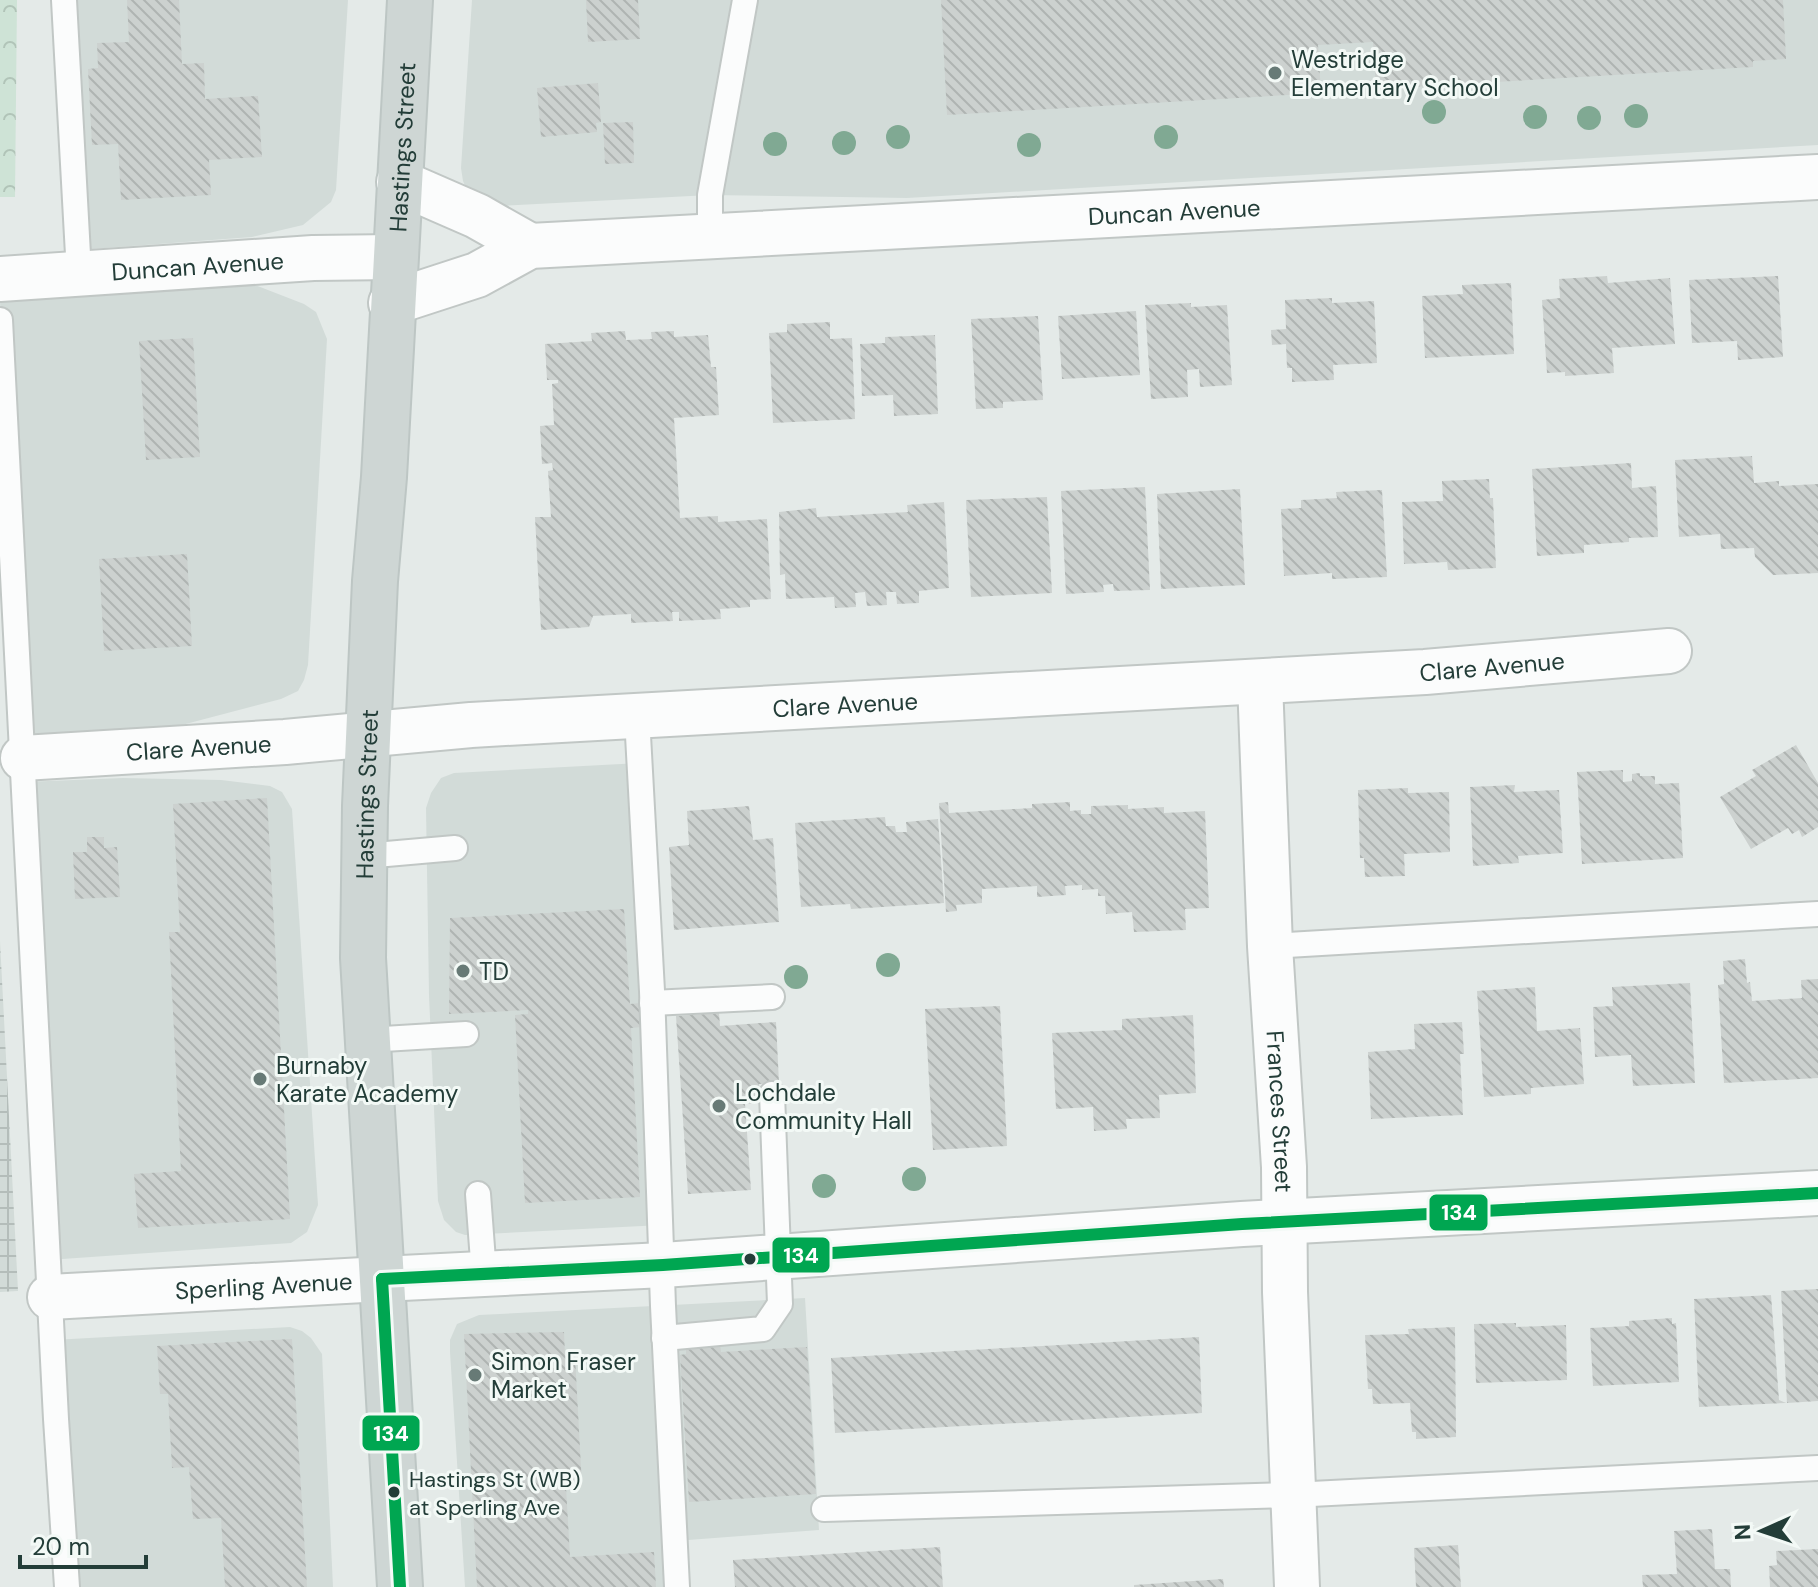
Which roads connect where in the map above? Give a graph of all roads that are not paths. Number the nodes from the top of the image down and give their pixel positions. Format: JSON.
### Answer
{"nodes":[{"id":1,"x":64,"y":0,"type":"edge"},
{"id":2,"x":410,"y":0,"type":"edge"},
{"id":3,"x":745,"y":0,"type":"edge"},
{"id":4,"x":1818,"y":177,"type":"edge"},
{"id":5,"x":399,"y":182,"type":"junction"},
{"id":6,"x":710,"y":235,"type":"junction"},
{"id":7,"x":530,"y":246,"type":"junction"},
{"id":8,"x":395,"y":257,"type":"junction"},
{"id":9,"x":79,"y":273,"type":"junction"},
{"id":10,"x":0,"y":279,"type":"edge"},
{"id":11,"x":391,"y":303,"type":"junction"},
{"id":12,"x":0,"y":320,"type":"edge"},
{"id":13,"x":1669,"y":651,"type":"dead end"},
{"id":14,"x":1260,"y":682,"type":"junction"},
{"id":15,"x":637,"y":717,"type":"junction"},
{"id":16,"x":367,"y":735,"type":"junction"},
{"id":17,"x":23,"y":758,"type":"junction"},
{"id":18,"x":455,"y":848,"type":"dead end"},
{"id":19,"x":364,"y":856,"type":"junction"},
{"id":20,"x":1818,"y":914,"type":"edge"},
{"id":21,"x":1270,"y":946,"type":"junction"},
{"id":22,"x":772,"y":997,"type":"dead end"},
{"id":23,"x":652,"y":1003,"type":"junction"},
{"id":24,"x":466,"y":1034,"type":"dead end"},
{"id":25,"x":367,"y":1040,"type":"junction"},
{"id":26,"x":772,"y":1094,"type":"dead end"},
{"id":27,"x":1818,"y":1193,"type":"edge"},
{"id":28,"x":478,"y":1194,"type":"dead end"},
{"id":29,"x":1284,"y":1222,"type":"junction"},
{"id":30,"x":779,"y":1257,"type":"junction"},
{"id":31,"x":663,"y":1265,"type":"junction"},
{"id":32,"x":484,"y":1274,"type":"junction"},
{"id":33,"x":382,"y":1279,"type":"junction"},
{"id":34,"x":50,"y":1297,"type":"junction"},
{"id":35,"x":664,"y":1338,"type":"junction"},
{"id":36,"x":1818,"y":1468,"type":"edge"},
{"id":37,"x":1292,"y":1495,"type":"junction"},
{"id":38,"x":824,"y":1509,"type":"dead end"},
{"id":39,"x":67,"y":1587,"type":"edge"},
{"id":40,"x":400,"y":1587,"type":"edge"},
{"id":41,"x":677,"y":1587,"type":"edge"},
{"id":42,"x":1297,"y":1587,"type":"edge"}],
"edges":[{"from":1,"to":9,"type":"lane"},
{"from":2,"to":5,"type":"main road","name":"Hastings Street"},
{"from":3,"to":6,"type":"lane"},
{"from":4,"to":6,"type":"street","name":"Duncan Avenue"},
{"from":5,"to":7,"type":"street"},
{"from":5,"to":8,"type":"main road","name":"Hastings Street"},
{"from":6,"to":7,"type":"street","name":"Duncan Avenue"},
{"from":7,"to":11,"type":"street","name":"Duncan Avenue"},
{"from":8,"to":9,"type":"street","name":"Duncan Avenue"},
{"from":8,"to":11,"type":"main road","name":"Hastings Street"},
{"from":9,"to":10,"type":"street","name":"Duncan Avenue"},
{"from":11,"to":16,"type":"main road","name":"Hastings Street"},
{"from":12,"to":17,"type":"lane"},
{"from":13,"to":14,"type":"street","name":"Clare Avenue"},
{"from":14,"to":15,"type":"street","name":"Clare Avenue"},
{"from":14,"to":21,"type":"street","name":"Frances Street"},
{"from":15,"to":16,"type":"street","name":"Clare Avenue"},
{"from":15,"to":23,"type":"lane"},
{"from":16,"to":17,"type":"street","name":"Clare Avenue"},
{"from":16,"to":19,"type":"main road","name":"Hastings Street"},
{"from":17,"to":34,"type":"lane"},
{"from":18,"to":19,"type":"lane"},
{"from":19,"to":25,"type":"main road","name":"Hastings Street"},
{"from":20,"to":21,"type":"lane"},
{"from":21,"to":29,"type":"street","name":"Frances Street"},
{"from":22,"to":23,"type":"lane"},
{"from":23,"to":31,"type":"lane"},
{"from":24,"to":25,"type":"lane"},
{"from":25,"to":33,"type":"main road","name":"Hastings Street"},
{"from":26,"to":30,"type":"lane"},
{"from":27,"to":29,"type":"street","name":"Sperling Avenue"},
{"from":28,"to":32,"type":"lane"},
{"from":29,"to":30,"type":"street","name":"Sperling Avenue"},
{"from":29,"to":37,"type":"street","name":"Frances Street"},
{"from":30,"to":31,"type":"street","name":"Sperling Avenue"},
{"from":30,"to":35,"type":"lane"},
{"from":31,"to":32,"type":"street","name":"Sperling Avenue"},
{"from":31,"to":35,"type":"lane"},
{"from":32,"to":33,"type":"street","name":"Sperling Avenue"},
{"from":33,"to":34,"type":"street","name":"Sperling Avenue"},
{"from":33,"to":40,"type":"main road","name":"Hastings Street"},
{"from":34,"to":39,"type":"lane"},
{"from":35,"to":41,"type":"lane"},
{"from":36,"to":37,"type":"lane"},
{"from":37,"to":38,"type":"lane"},
{"from":37,"to":42,"type":"street","name":"Frances Street"}]}
